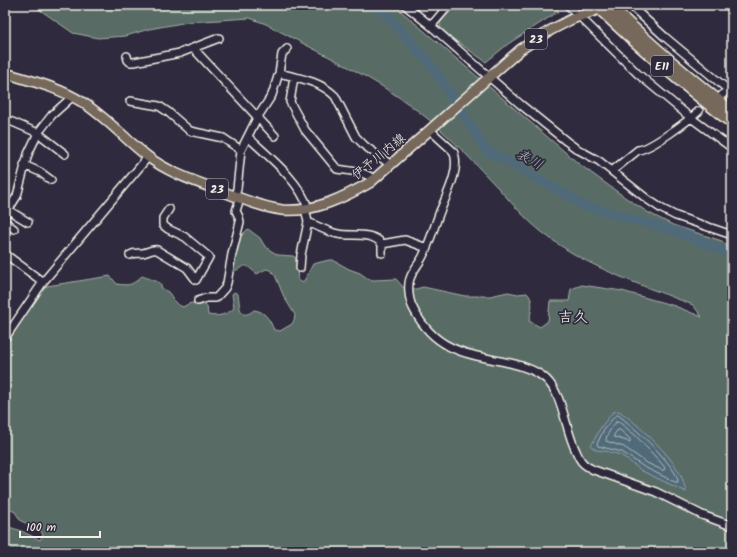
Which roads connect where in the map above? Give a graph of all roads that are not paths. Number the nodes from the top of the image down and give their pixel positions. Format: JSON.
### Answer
{"nodes":[{"id":1,"x":405,"y":5,"type":"edge"},
{"id":2,"x":449,"y":5,"type":"edge"},
{"id":3,"x":568,"y":5,"type":"edge"},
{"id":4,"x":608,"y":5,"type":"edge"},
{"id":5,"x":630,"y":5,"type":"edge"},
{"id":6,"x":594,"y":8,"type":"edge"},
{"id":7,"x":580,"y":16,"type":"junction"},
{"id":8,"x":431,"y":26,"type":"junction"},
{"id":9,"x":219,"y":38,"type":"dead end"},
{"id":10,"x":193,"y":48,"type":"junction"},
{"id":11,"x":287,"y":49,"type":"dead end"},
{"id":12,"x":127,"y":56,"type":"dead end"},
{"id":13,"x":5,"y":73,"type":"edge"},
{"id":14,"x":279,"y":74,"type":"junction"},
{"id":15,"x":294,"y":77,"type":"junction"},
{"id":16,"x":487,"y":78,"type":"junction"},
{"id":17,"x":728,"y":91,"type":"edge"},
{"id":18,"x":72,"y":96,"type":"junction"},
{"id":19,"x":130,"y":101,"type":"dead end"},
{"id":20,"x":700,"y":111,"type":"dead end"},
{"id":21,"x":732,"y":111,"type":"edge"},
{"id":22,"x":257,"y":118,"type":"junction"},
{"id":23,"x":691,"y":118,"type":"junction"},
{"id":24,"x":10,"y":121,"type":"dead end"},
{"id":25,"x":732,"y":123,"type":"edge"},
{"id":26,"x":431,"y":129,"type":"junction"},
{"id":27,"x":38,"y":133,"type":"junction"},
{"id":28,"x":275,"y":136,"type":"dead end"},
{"id":29,"x":248,"y":137,"type":"junction"},
{"id":30,"x":732,"y":148,"type":"edge"},
{"id":31,"x":241,"y":150,"type":"junction"},
{"id":32,"x":65,"y":154,"type":"dead end"},
{"id":33,"x":148,"y":157,"type":"junction"},
{"id":34,"x":24,"y":165,"type":"junction"},
{"id":35,"x":391,"y":165,"type":"junction"},
{"id":36,"x":612,"y":171,"type":"junction"},
{"id":37,"x":51,"y":180,"type":"dead end"},
{"id":38,"x":374,"y":180,"type":"junction"},
{"id":39,"x":238,"y":197,"type":"junction"},
{"id":40,"x":306,"y":208,"type":"junction"},
{"id":41,"x":168,"y":209,"type":"dead end"},
{"id":42,"x":6,"y":212,"type":"edge"},
{"id":43,"x":5,"y":222,"type":"edge"},
{"id":44,"x":28,"y":222,"type":"dead end"},
{"id":45,"x":308,"y":222,"type":"junction"},
{"id":46,"x":14,"y":229,"type":"dead end"},
{"id":47,"x":732,"y":235,"type":"edge"},
{"id":48,"x":382,"y":244,"type":"junction"},
{"id":49,"x":426,"y":248,"type":"junction"},
{"id":50,"x":382,"y":253,"type":"dead end"},
{"id":51,"x":5,"y":254,"type":"edge"},
{"id":52,"x":130,"y":255,"type":"dead end"},
{"id":53,"x":300,"y":268,"type":"dead end"},
{"id":54,"x":43,"y":282,"type":"junction"},
{"id":55,"x":198,"y":301,"type":"dead end"},
{"id":56,"x":5,"y":338,"type":"edge"},
{"id":57,"x":732,"y":526,"type":"edge"}],
"edges":[{"from":1,"to":8,"type":"street"},
{"from":2,"to":8,"type":"street"},
{"from":3,"to":7,"type":"street"},
{"from":4,"to":21,"type":"highway","number":"E11"},
{"from":5,"to":17,"type":"street"},
{"from":6,"to":7,"type":"main road","name":"伊予川内線","number":"23"},
{"from":6,"to":25,"type":"highway","number":"E11"},
{"from":7,"to":16,"type":"main road","name":"伊予川内線","number":"23"},
{"from":7,"to":23,"type":"street"},
{"from":8,"to":16,"type":"street"},
{"from":9,"to":10,"type":"street"},
{"from":10,"to":12,"type":"street"},
{"from":10,"to":22,"type":"street"},
{"from":11,"to":14,"type":"street"},
{"from":13,"to":18,"type":"main road","name":"伊予川内線","number":"23"},
{"from":14,"to":15,"type":"street"},
{"from":14,"to":22,"type":"street"},
{"from":15,"to":35,"type":"street"},
{"from":15,"to":38,"type":"street"},
{"from":16,"to":26,"type":"main road","name":"伊予川内線","number":"23"},
{"from":16,"to":36,"type":"street"},
{"from":18,"to":27,"type":"street"},
{"from":18,"to":33,"type":"main road","name":"伊予川内線","number":"23"},
{"from":19,"to":31,"type":"street"},
{"from":20,"to":23,"type":"street"},
{"from":22,"to":28,"type":"street"},
{"from":22,"to":29,"type":"street"},
{"from":23,"to":30,"type":"street"},
{"from":23,"to":36,"type":"street"},
{"from":24,"to":27,"type":"street"},
{"from":26,"to":35,"type":"main road","name":"伊予川内線","number":"23"},
{"from":26,"to":49,"type":"street"},
{"from":27,"to":32,"type":"street"},
{"from":27,"to":34,"type":"street"},
{"from":29,"to":31,"type":"street"},
{"from":29,"to":40,"type":"street"},
{"from":31,"to":39,"type":"street"},
{"from":33,"to":39,"type":"main road","name":"伊予川内線","number":"23"},
{"from":33,"to":54,"type":"street"},
{"from":34,"to":37,"type":"street"},
{"from":34,"to":42,"type":"street"},
{"from":35,"to":38,"type":"main road","name":"伊予川内線","number":"23"},
{"from":36,"to":47,"type":"street"},
{"from":38,"to":40,"type":"main road","name":"伊予川内線","number":"23"},
{"from":39,"to":40,"type":"main road","name":"伊予川内線","number":"23"},
{"from":39,"to":55,"type":"street"},
{"from":40,"to":45,"type":"street"},
{"from":41,"to":52,"type":"street"},
{"from":42,"to":44,"type":"street"},
{"from":43,"to":46,"type":"street"},
{"from":45,"to":48,"type":"street"},
{"from":45,"to":53,"type":"street"},
{"from":48,"to":49,"type":"street"},
{"from":48,"to":50,"type":"street"},
{"from":49,"to":57,"type":"street"},
{"from":51,"to":54,"type":"street"},
{"from":54,"to":56,"type":"street"}]}
